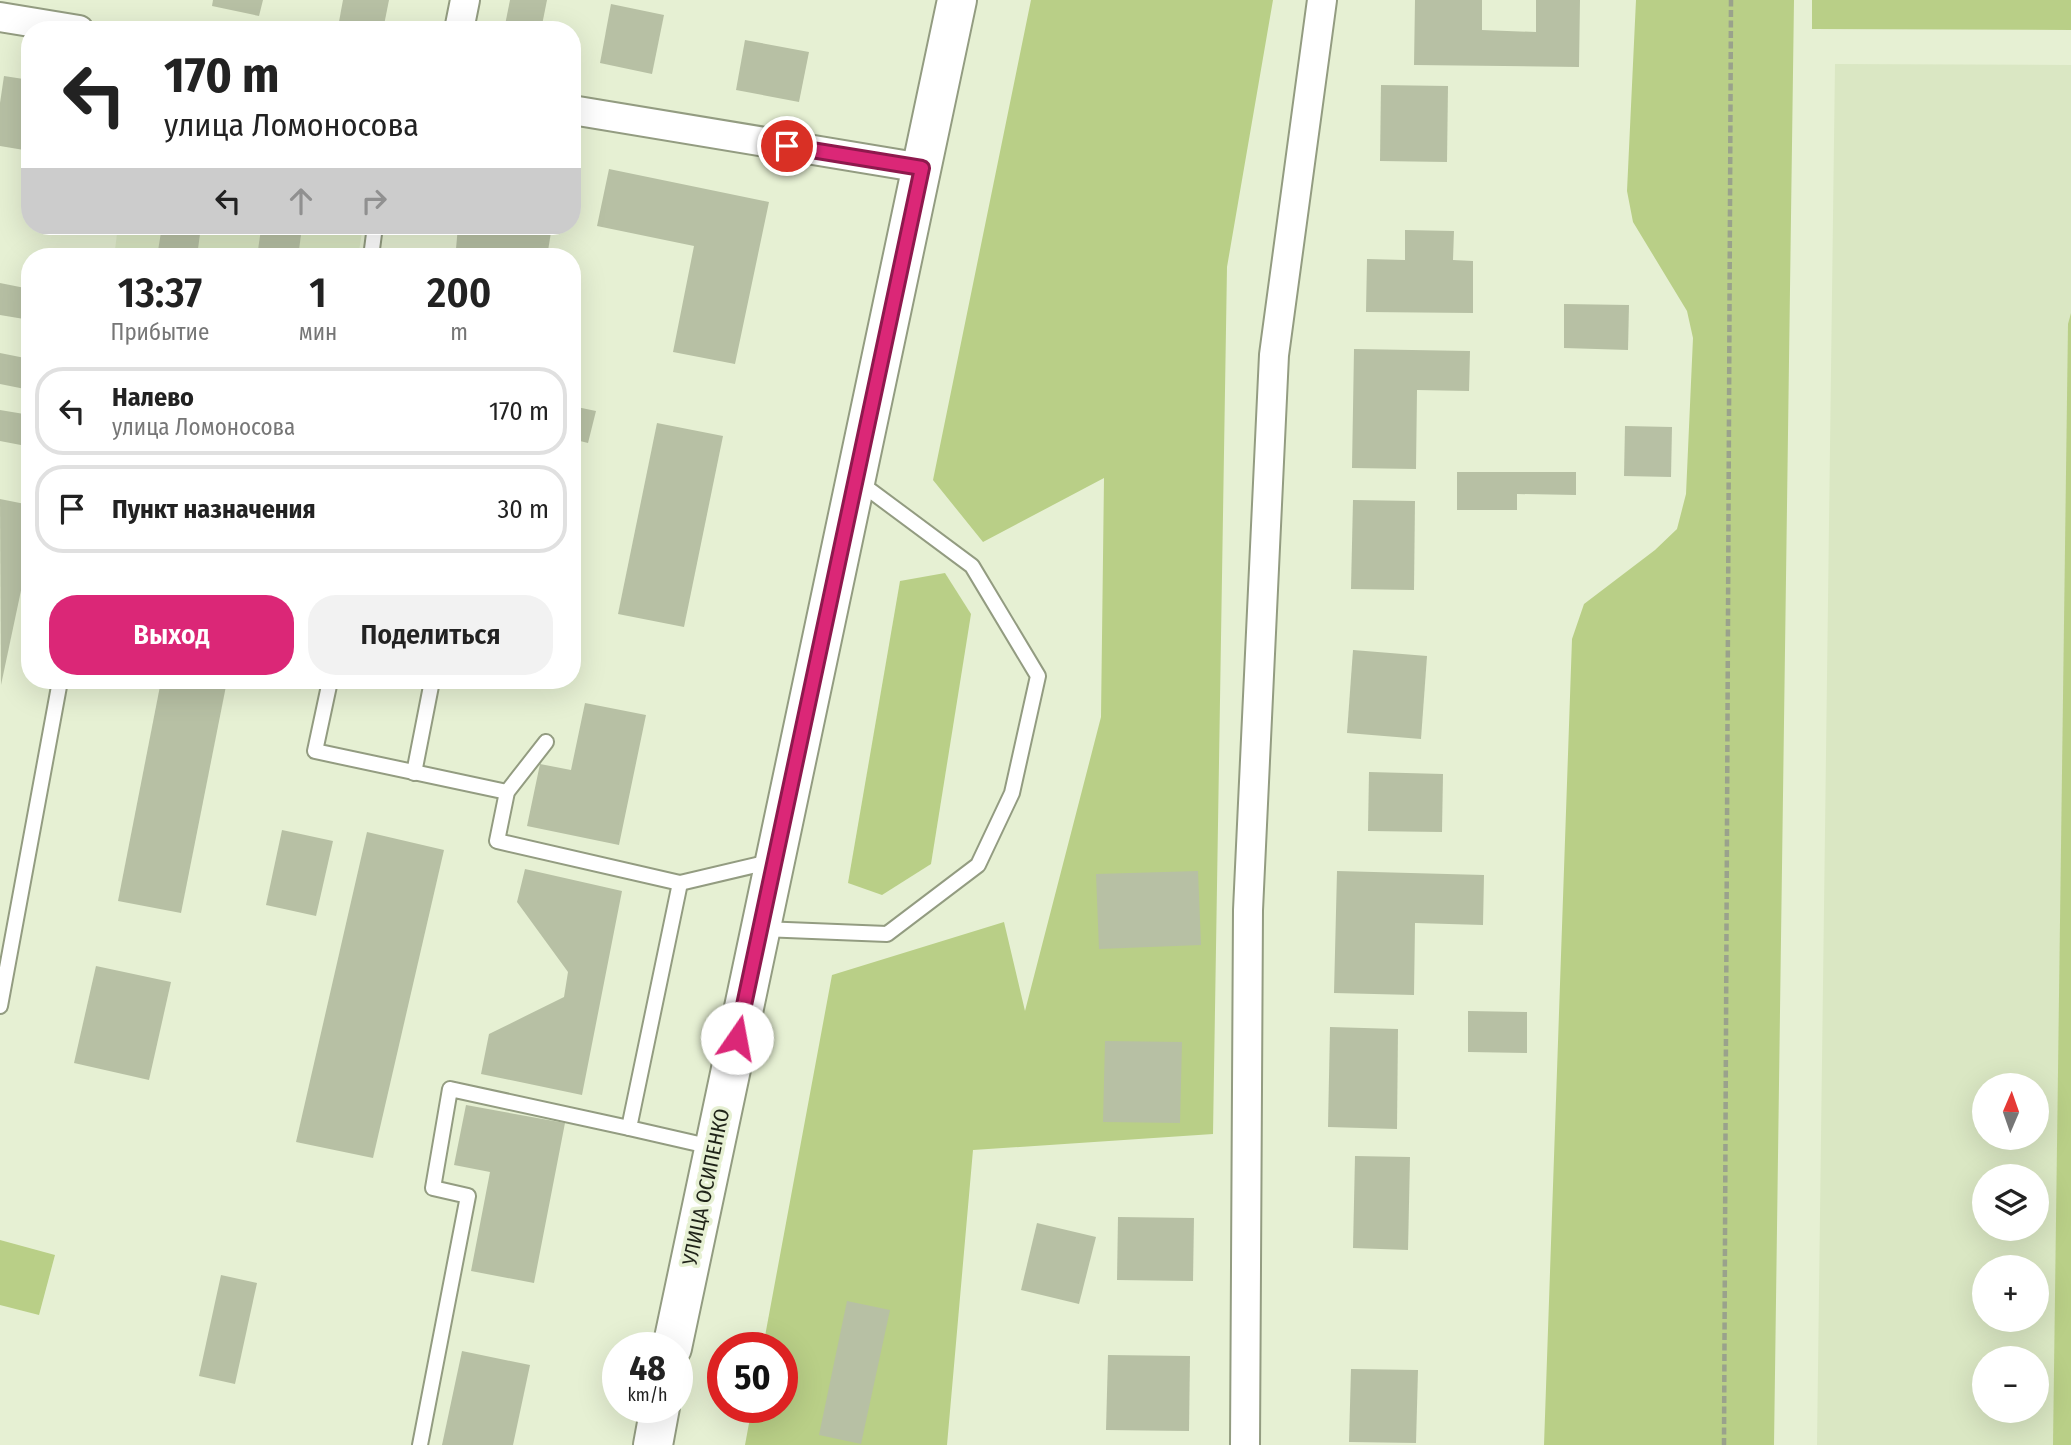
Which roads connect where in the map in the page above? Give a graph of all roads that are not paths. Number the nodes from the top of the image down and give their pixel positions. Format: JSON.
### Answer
{"nodes":[{"id":1,"x":465,"y":0,"type":"edge"},
{"id":2,"x":957,"y":0,"type":"edge"},
{"id":3,"x":1322,"y":0,"type":"edge"},
{"id":4,"x":0,"y":17,"type":"edge"},
{"id":5,"x":63,"y":18,"type":"edge"},
{"id":6,"x":461,"y":21,"type":"edge"},
{"id":7,"x":581,"y":111,"type":"edge"},
{"id":8,"x":922,"y":168,"type":"junction"},
{"id":9,"x":856,"y":479,"type":"junction"},
{"id":10,"x":59,"y":689,"type":"edge"},
{"id":11,"x":328,"y":689,"type":"edge"},
{"id":12,"x":430,"y":689,"type":"edge"},
{"id":13,"x":546,"y":742,"type":"dead end"},
{"id":14,"x":414,"y":773,"type":"junction"},
{"id":15,"x":507,"y":792,"type":"junction"},
{"id":16,"x":775,"y":861,"type":"junction"},
{"id":17,"x":680,"y":883,"type":"junction"},
{"id":18,"x":760,"y":929,"type":"junction"},
{"id":19,"x":0,"y":1006,"type":"edge"},
{"id":20,"x":629,"y":1128,"type":"junction"},
{"id":21,"x":714,"y":1147,"type":"junction"},
{"id":22,"x":675,"y":1332,"type":"edge"},
{"id":23,"x":657,"y":1423,"type":"edge"},
{"id":24,"x":420,"y":1445,"type":"edge"},
{"id":25,"x":653,"y":1445,"type":"edge"},
{"id":26,"x":1245,"y":1445,"type":"edge"}],
"edges":[{"from":1,"to":6,"type":"street"},
{"from":2,"to":8,"type":"main road","name":"УЛИЦА ОСИПЕНКО"},
{"from":3,"to":26,"type":"street"},
{"from":4,"to":5,"type":"street"},
{"from":7,"to":8,"type":"street"},
{"from":8,"to":9,"type":"main road","name":"УЛИЦА ОСИПЕНКО"},
{"from":9,"to":16,"type":"main road","name":"УЛИЦА ОСИПЕНКО"},
{"from":9,"to":18,"type":"lane"},
{"from":10,"to":19,"type":"lane"},
{"from":11,"to":14,"type":"lane"},
{"from":12,"to":14,"type":"lane"},
{"from":13,"to":15,"type":"lane"},
{"from":14,"to":15,"type":"lane"},
{"from":15,"to":17,"type":"lane"},
{"from":16,"to":17,"type":"lane"},
{"from":16,"to":18,"type":"main road","name":"УЛИЦА ОСИПЕНКО"},
{"from":17,"to":20,"type":"lane"},
{"from":18,"to":21,"type":"main road","name":"УЛИЦА ОСИПЕНКО"},
{"from":20,"to":21,"type":"lane"},
{"from":20,"to":24,"type":"lane"},
{"from":21,"to":22,"type":"main road","name":"УЛИЦА ОСИПЕНКО"},
{"from":23,"to":25,"type":"main road"}]}
